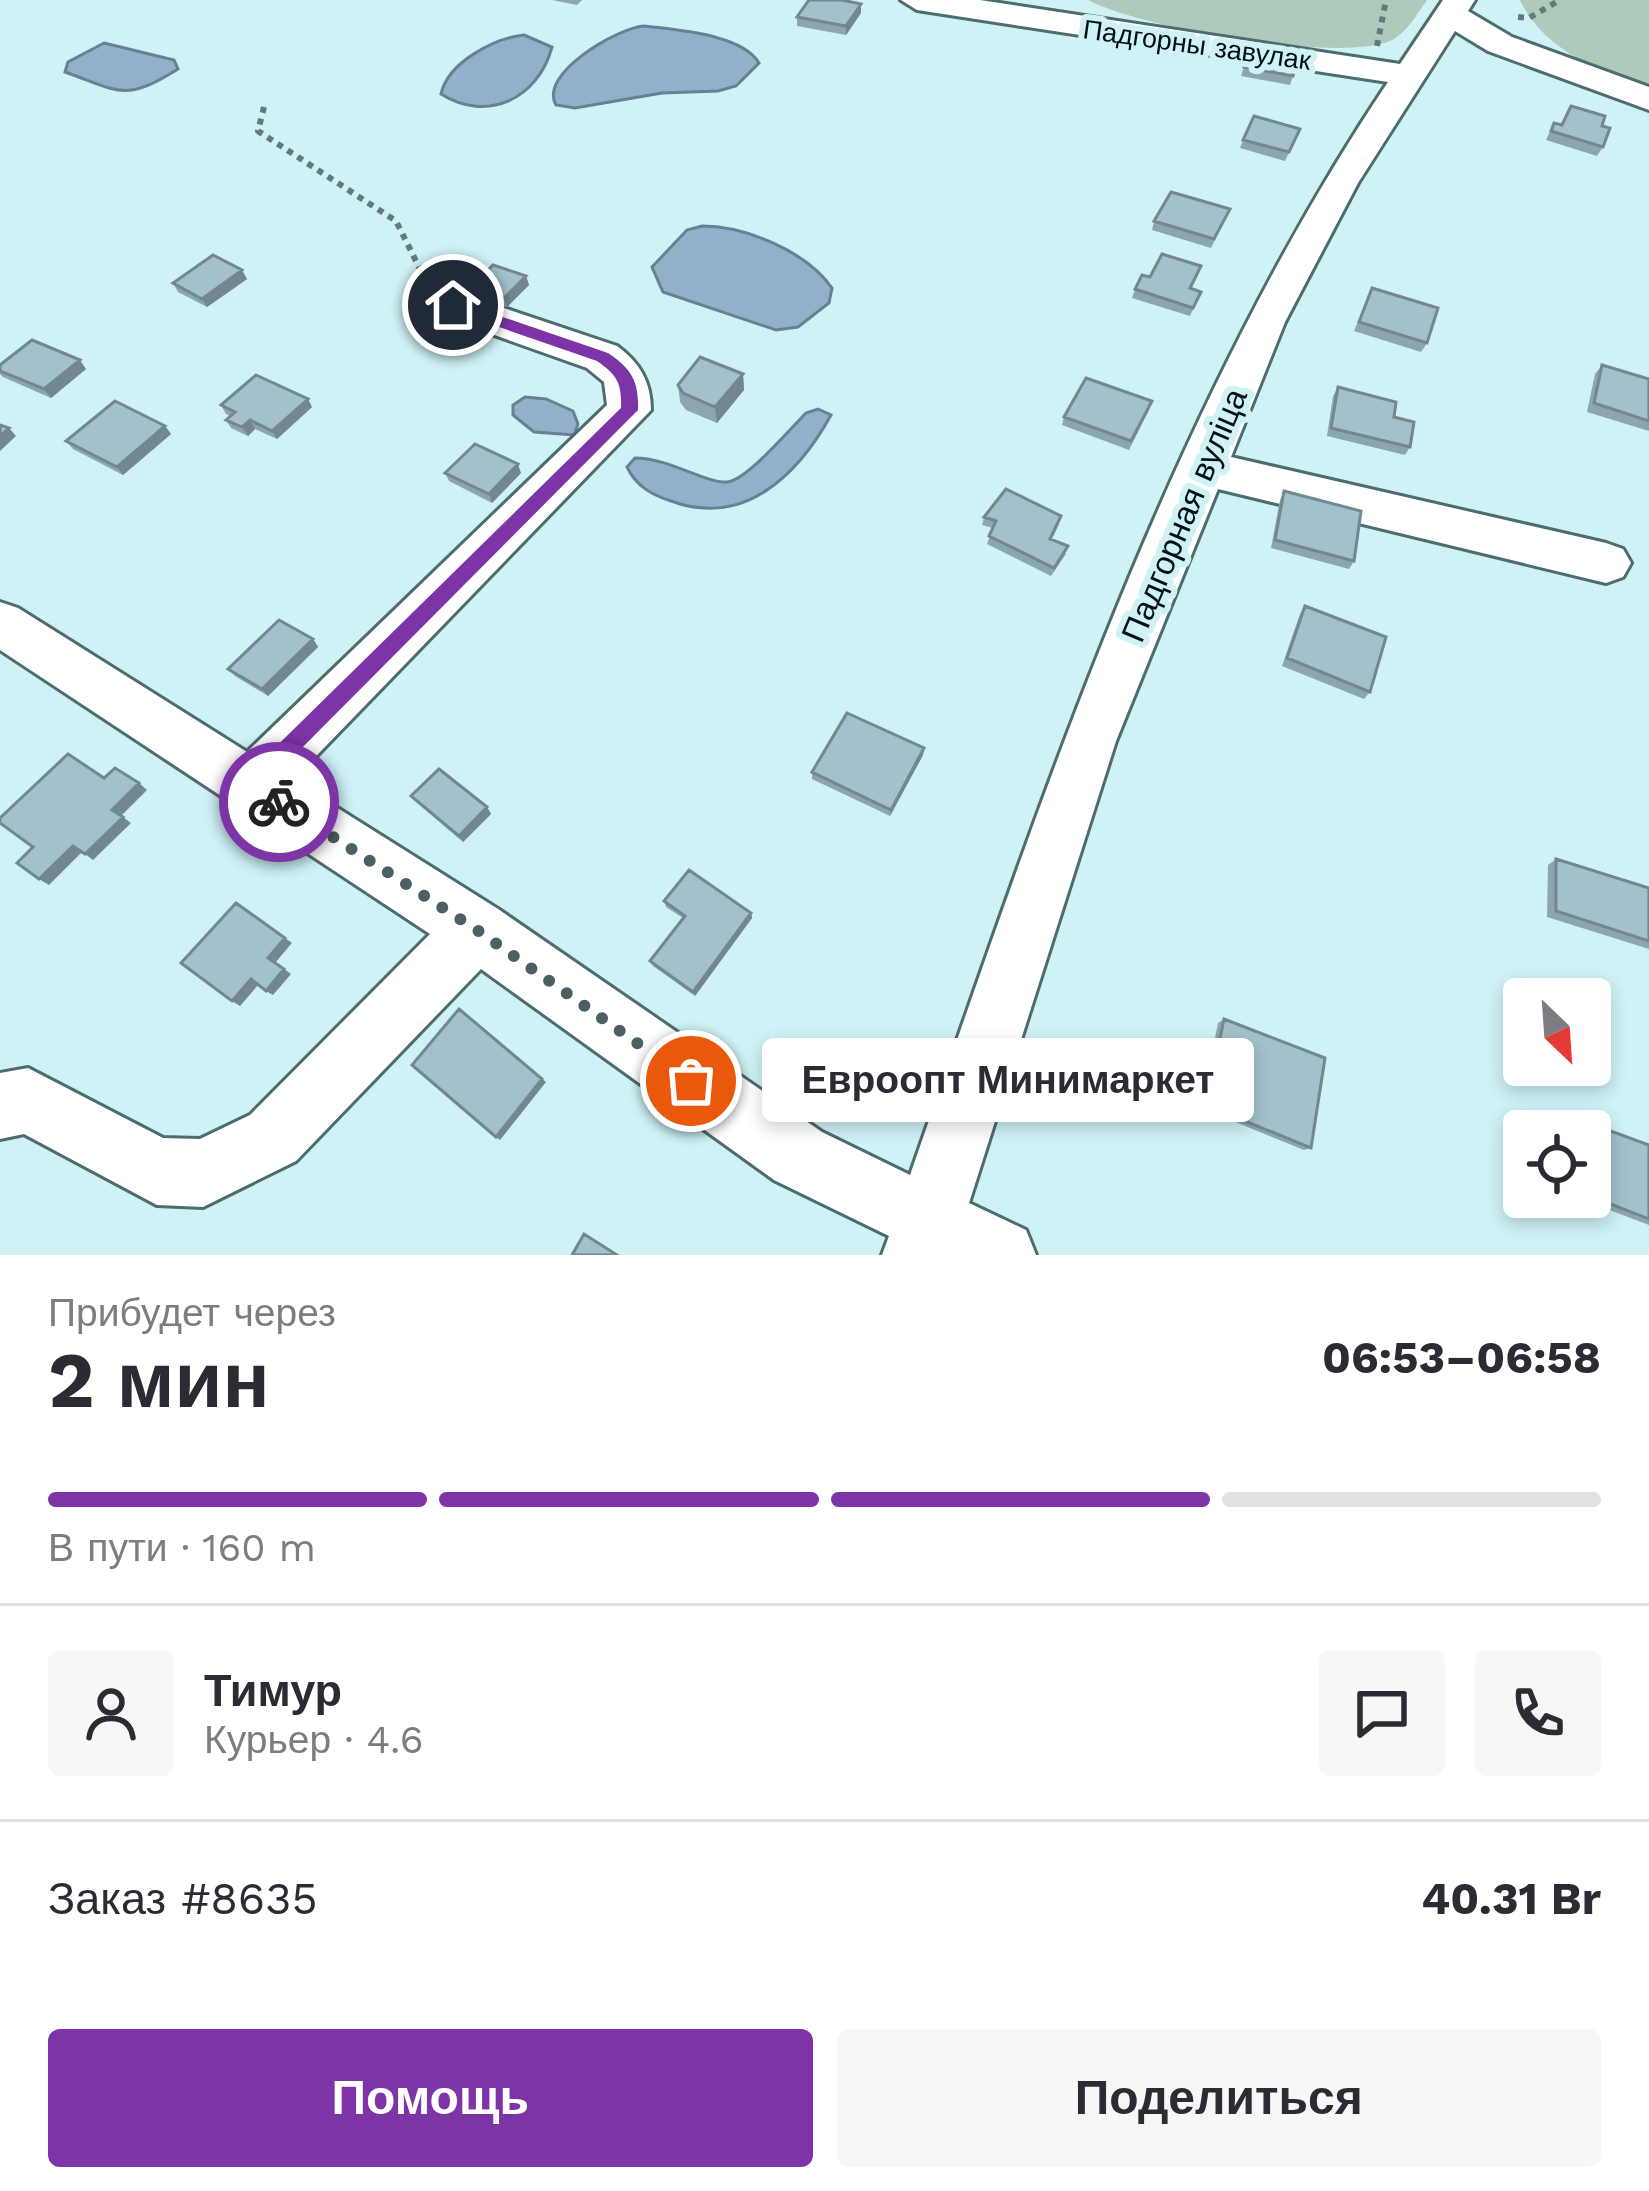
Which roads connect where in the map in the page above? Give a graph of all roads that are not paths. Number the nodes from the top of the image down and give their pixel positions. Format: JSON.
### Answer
{"nodes":[{"id":1,"x":917,"y":0,"type":"edge"},
{"id":2,"x":1454,"y":7,"type":"edge"},
{"id":3,"x":1406,"y":75,"type":"junction"},
{"id":4,"x":1649,"y":99,"type":"edge"},
{"id":5,"x":453,"y":305,"type":"road end"},
{"id":6,"x":1204,"y":468,"type":"junction"},
{"id":7,"x":1606,"y":562,"type":"dead end"},
{"id":8,"x":0,"y":623,"type":"edge"},
{"id":9,"x":251,"y":785,"type":"junction"},
{"id":10,"x":477,"y":930,"type":"junction"},
{"id":11,"x":0,"y":1106,"type":"edge"},
{"id":12,"x":922,"y":1239,"type":"edge"},
{"id":13,"x":1001,"y":1255,"type":"edge"}],
"edges":[{"from":1,"to":3,"type":"street","name":"Падгорны завулак"},
{"from":2,"to":3,"type":"street","name":"Падгорная вуліца"},
{"from":2,"to":4,"type":"street","name":"Падгорная вуліца"},
{"from":3,"to":6,"type":"street","name":"Падгорная вуліца"},
{"from":5,"to":9,"type":"street"},
{"from":6,"to":7,"type":"street"},
{"from":6,"to":12,"type":"street","name":"Падгорная вуліца"},
{"from":8,"to":9,"type":"street"},
{"from":9,"to":10,"type":"street"},
{"from":10,"to":11,"type":"street"},
{"from":10,"to":12,"type":"street"},
{"from":12,"to":13,"type":"street"}]}
